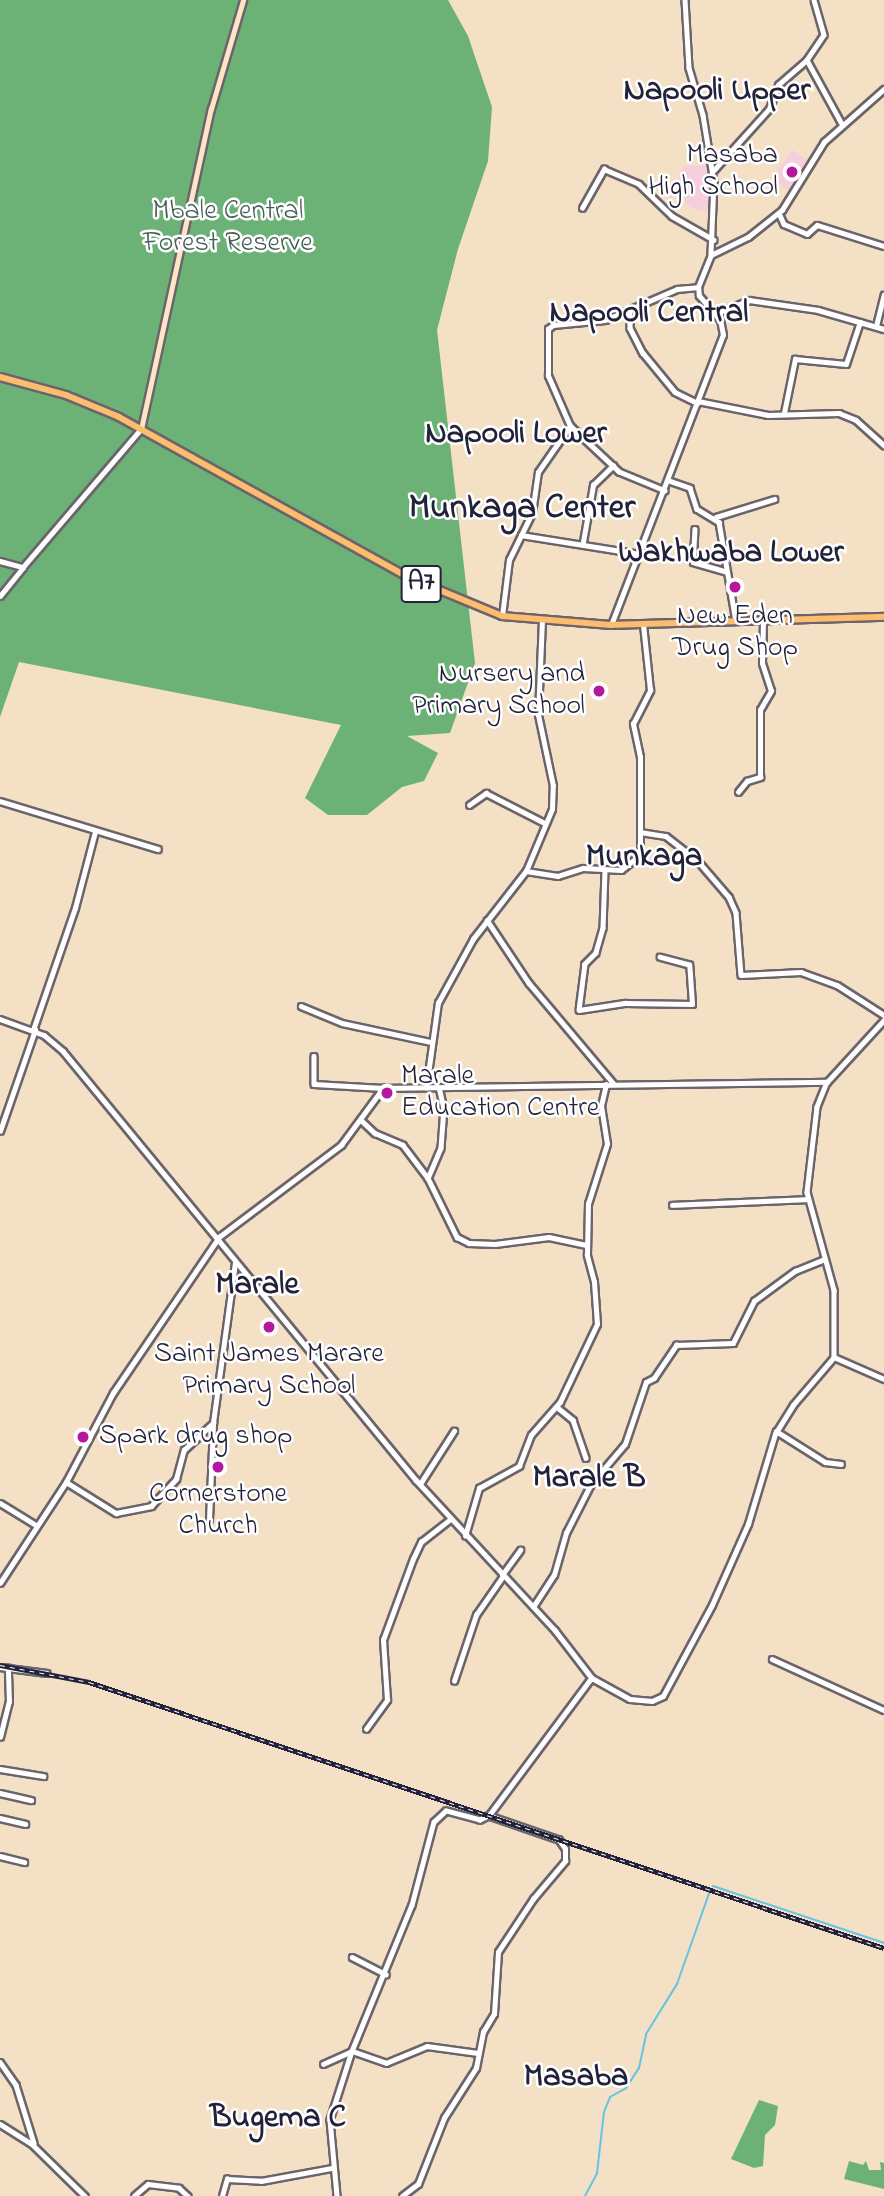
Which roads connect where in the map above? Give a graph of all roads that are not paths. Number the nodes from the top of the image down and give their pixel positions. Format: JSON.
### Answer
{"nodes":[{"id":1,"x":243,"y":0,"type":"edge"},
{"id":2,"x":685,"y":0,"type":"edge"},
{"id":3,"x":814,"y":0,"type":"edge"},
{"id":4,"x":807,"y":60,"type":"junction"},
{"id":5,"x":884,"y":89,"type":"edge"},
{"id":6,"x":842,"y":124,"type":"junction"},
{"id":7,"x":713,"y":171,"type":"junction"},
{"id":8,"x":582,"y":208,"type":"dead end"},
{"id":9,"x":779,"y":212,"type":"junction"},
{"id":10,"x":714,"y":240,"type":"junction"},
{"id":11,"x":884,"y":246,"type":"edge"},
{"id":12,"x":711,"y":255,"type":"junction"},
{"id":13,"x":698,"y":287,"type":"junction"},
{"id":14,"x":884,"y":295,"type":"edge"},
{"id":15,"x":630,"y":310,"type":"junction"},
{"id":16,"x":715,"y":314,"type":"junction"},
{"id":17,"x":860,"y":322,"type":"junction"},
{"id":18,"x":876,"y":326,"type":"junction"},
{"id":19,"x":884,"y":329,"type":"edge"},
{"id":20,"x":0,"y":377,"type":"edge"},
{"id":21,"x":698,"y":402,"type":"junction"},
{"id":22,"x":784,"y":413,"type":"junction"},
{"id":23,"x":570,"y":426,"type":"junction"},
{"id":24,"x":141,"y":429,"type":"junction"},
{"id":25,"x":884,"y":445,"type":"edge"},
{"id":26,"x":613,"y":466,"type":"junction"},
{"id":27,"x":670,"y":481,"type":"junction"},
{"id":28,"x":665,"y":491,"type":"junction"},
{"id":29,"x":774,"y":499,"type":"dead end"},
{"id":30,"x":716,"y":517,"type":"junction"},
{"id":31,"x":695,"y":529,"type":"dead end"},
{"id":32,"x":521,"y":535,"type":"junction"},
{"id":33,"x":583,"y":542,"type":"junction"},
{"id":34,"x":639,"y":554,"type":"junction"},
{"id":35,"x":0,"y":561,"type":"edge"},
{"id":36,"x":23,"y":567,"type":"junction"},
{"id":37,"x":724,"y":571,"type":"junction"},
{"id":38,"x":0,"y":596,"type":"edge"},
{"id":39,"x":502,"y":616,"type":"junction"},
{"id":40,"x":884,"y":617,"type":"edge"},
{"id":41,"x":542,"y":621,"type":"junction"},
{"id":42,"x":763,"y":621,"type":"junction"},
{"id":43,"x":736,"y":622,"type":"junction"},
{"id":44,"x":643,"y":623,"type":"junction"},
{"id":45,"x":611,"y":625,"type":"junction"},
{"id":46,"x":738,"y":792,"type":"dead end"},
{"id":47,"x":0,"y":801,"type":"edge"},
{"id":48,"x":469,"y":805,"type":"dead end"},
{"id":49,"x":545,"y":823,"type":"junction"},
{"id":50,"x":95,"y":832,"type":"junction"},
{"id":51,"x":640,"y":832,"type":"junction"},
{"id":52,"x":158,"y":849,"type":"dead end"},
{"id":53,"x":526,"y":871,"type":"junction"},
{"id":54,"x":605,"y":871,"type":"junction"},
{"id":55,"x":486,"y":920,"type":"junction"},
{"id":56,"x":660,"y":957,"type":"dead end"},
{"id":57,"x":301,"y":1006,"type":"dead end"},
{"id":58,"x":884,"y":1017,"type":"edge"},
{"id":59,"x":0,"y":1019,"type":"edge"},
{"id":60,"x":34,"y":1030,"type":"junction"},
{"id":61,"x":431,"y":1042,"type":"junction"},
{"id":62,"x":314,"y":1056,"type":"dead end"},
{"id":63,"x":827,"y":1082,"type":"junction"},
{"id":64,"x":606,"y":1085,"type":"junction"},
{"id":65,"x":614,"y":1085,"type":"junction"},
{"id":66,"x":439,"y":1087,"type":"junction"},
{"id":67,"x":383,"y":1088,"type":"junction"},
{"id":68,"x":426,"y":1088,"type":"junction"},
{"id":69,"x":362,"y":1121,"type":"junction"},
{"id":70,"x":0,"y":1131,"type":"edge"},
{"id":71,"x":429,"y":1178,"type":"junction"},
{"id":72,"x":808,"y":1199,"type":"junction"},
{"id":73,"x":672,"y":1205,"type":"dead end"},
{"id":74,"x":219,"y":1237,"type":"junction"},
{"id":75,"x":587,"y":1245,"type":"junction"},
{"id":76,"x":825,"y":1259,"type":"junction"},
{"id":77,"x":234,"y":1263,"type":"junction"},
{"id":78,"x":834,"y":1357,"type":"junction"},
{"id":79,"x":884,"y":1379,"type":"edge"},
{"id":80,"x":557,"y":1407,"type":"junction"},
{"id":81,"x":213,"y":1423,"type":"junction"},
{"id":82,"x":776,"y":1431,"type":"junction"},
{"id":83,"x":454,"y":1432,"type":"dead end"},
{"id":84,"x":586,"y":1458,"type":"dead end"},
{"id":85,"x":841,"y":1464,"type":"dead end"},
{"id":86,"x":66,"y":1482,"type":"junction"},
{"id":87,"x":420,"y":1484,"type":"junction"},
{"id":88,"x":0,"y":1503,"type":"edge"},
{"id":89,"x":450,"y":1519,"type":"junction"},
{"id":90,"x":209,"y":1520,"type":"dead end"},
{"id":91,"x":36,"y":1525,"type":"junction"},
{"id":92,"x":465,"y":1536,"type":"junction"},
{"id":93,"x":520,"y":1550,"type":"dead end"},
{"id":94,"x":502,"y":1575,"type":"junction"},
{"id":95,"x":0,"y":1583,"type":"edge"},
{"id":96,"x":533,"y":1607,"type":"junction"},
{"id":97,"x":772,"y":1659,"type":"dead end"},
{"id":98,"x":0,"y":1667,"type":"edge"},
{"id":99,"x":8,"y":1668,"type":"junction"},
{"id":100,"x":47,"y":1673,"type":"dead end"},
{"id":101,"x":592,"y":1678,"type":"junction"},
{"id":102,"x":454,"y":1681,"type":"dead end"},
{"id":103,"x":884,"y":1710,"type":"edge"},
{"id":104,"x":366,"y":1729,"type":"dead end"},
{"id":105,"x":0,"y":1737,"type":"edge"},
{"id":106,"x":0,"y":1769,"type":"edge"},
{"id":107,"x":43,"y":1776,"type":"dead end"},
{"id":108,"x":0,"y":1793,"type":"edge"},
{"id":109,"x":32,"y":1800,"type":"dead end"},
{"id":110,"x":488,"y":1816,"type":"junction"},
{"id":111,"x":0,"y":1818,"type":"edge"},
{"id":112,"x":25,"y":1824,"type":"dead end"},
{"id":113,"x":0,"y":1856,"type":"edge"},
{"id":114,"x":24,"y":1862,"type":"dead end"},
{"id":115,"x":352,"y":1957,"type":"dead end"},
{"id":116,"x":386,"y":1974,"type":"junction"},
{"id":117,"x":352,"y":2051,"type":"junction"},
{"id":118,"x":478,"y":2053,"type":"junction"},
{"id":119,"x":0,"y":2062,"type":"edge"},
{"id":120,"x":323,"y":2064,"type":"dead end"},
{"id":121,"x":0,"y":2124,"type":"edge"},
{"id":122,"x":35,"y":2147,"type":"junction"},
{"id":123,"x":332,"y":2168,"type":"junction"},
{"id":124,"x":85,"y":2196,"type":"edge"},
{"id":125,"x":134,"y":2196,"type":"edge"},
{"id":126,"x":188,"y":2196,"type":"edge"},
{"id":127,"x":222,"y":2196,"type":"edge"},
{"id":128,"x":337,"y":2196,"type":"edge"},
{"id":129,"x":402,"y":2196,"type":"edge"}],
"edges":[{"from":1,"to":24,"type":"street"},
{"from":2,"to":7,"type":"street"},
{"from":3,"to":4,"type":"street"},
{"from":4,"to":6,"type":"street"},
{"from":4,"to":7,"type":"street"},
{"from":5,"to":6,"type":"street"},
{"from":6,"to":9,"type":"street"},
{"from":7,"to":10,"type":"street"},
{"from":8,"to":10,"type":"street"},
{"from":9,"to":11,"type":"street"},
{"from":9,"to":12,"type":"street"},
{"from":10,"to":12,"type":"street"},
{"from":12,"to":13,"type":"street"},
{"from":13,"to":15,"type":"street"},
{"from":13,"to":16,"type":"street"},
{"from":14,"to":18,"type":"street"},
{"from":15,"to":21,"type":"street"},
{"from":15,"to":23,"type":"street"},
{"from":16,"to":17,"type":"street"},
{"from":16,"to":21,"type":"street"},
{"from":17,"to":18,"type":"street"},
{"from":17,"to":22,"type":"street"},
{"from":18,"to":19,"type":"street"},
{"from":20,"to":24,"type":"main road","number":"A7"},
{"from":21,"to":22,"type":"street"},
{"from":21,"to":27,"type":"street"},
{"from":22,"to":25,"type":"street"},
{"from":23,"to":26,"type":"street"},
{"from":23,"to":32,"type":"street"},
{"from":24,"to":36,"type":"street"},
{"from":24,"to":39,"type":"main road","number":"A7"},
{"from":26,"to":28,"type":"street"},
{"from":26,"to":33,"type":"street"},
{"from":27,"to":28,"type":"street"},
{"from":27,"to":30,"type":"street"},
{"from":28,"to":34,"type":"street"},
{"from":29,"to":30,"type":"street"},
{"from":30,"to":37,"type":"street"},
{"from":31,"to":37,"type":"street"},
{"from":32,"to":33,"type":"street"},
{"from":32,"to":39,"type":"street"},
{"from":33,"to":34,"type":"street"},
{"from":34,"to":45,"type":"street"},
{"from":35,"to":36,"type":"street"},
{"from":36,"to":38,"type":"street"},
{"from":37,"to":43,"type":"street"},
{"from":39,"to":41,"type":"main road","number":"A7"},
{"from":40,"to":42,"type":"main road","number":"A7"},
{"from":41,"to":45,"type":"main road","number":"A7"},
{"from":41,"to":49,"type":"street"},
{"from":42,"to":43,"type":"main road","number":"A7"},
{"from":42,"to":46,"type":"street"},
{"from":43,"to":44,"type":"main road","number":"A7"},
{"from":44,"to":45,"type":"main road","number":"A7"},
{"from":44,"to":51,"type":"street"},
{"from":47,"to":50,"type":"street"},
{"from":48,"to":49,"type":"street"},
{"from":49,"to":53,"type":"street"},
{"from":50,"to":52,"type":"street"},
{"from":50,"to":60,"type":"street"},
{"from":51,"to":54,"type":"street"},
{"from":51,"to":58,"type":"street"},
{"from":53,"to":54,"type":"street"},
{"from":53,"to":55,"type":"street"},
{"from":54,"to":56,"type":"street"},
{"from":55,"to":61,"type":"street"},
{"from":55,"to":65,"type":"street"},
{"from":57,"to":61,"type":"street"},
{"from":58,"to":63,"type":"street"},
{"from":59,"to":60,"type":"street"},
{"from":60,"to":70,"type":"street"},
{"from":60,"to":74,"type":"street"},
{"from":61,"to":68,"type":"street"},
{"from":62,"to":67,"type":"street"},
{"from":63,"to":65,"type":"street"},
{"from":63,"to":72,"type":"street"},
{"from":64,"to":65,"type":"street"},
{"from":64,"to":66,"type":"street"},
{"from":64,"to":75,"type":"street"},
{"from":66,"to":68,"type":"street"},
{"from":66,"to":71,"type":"street"},
{"from":67,"to":68,"type":"street"},
{"from":67,"to":69,"type":"street"},
{"from":69,"to":71,"type":"street"},
{"from":69,"to":74,"type":"street"},
{"from":71,"to":75,"type":"street"},
{"from":72,"to":73,"type":"street"},
{"from":72,"to":76,"type":"street"},
{"from":74,"to":77,"type":"street"},
{"from":74,"to":86,"type":"street"},
{"from":75,"to":80,"type":"street"},
{"from":76,"to":78,"type":"street"},
{"from":76,"to":96,"type":"street"},
{"from":77,"to":81,"type":"street"},
{"from":77,"to":87,"type":"street"},
{"from":78,"to":79,"type":"street"},
{"from":78,"to":82,"type":"street"},
{"from":80,"to":84,"type":"street"},
{"from":80,"to":92,"type":"street"},
{"from":81,"to":86,"type":"street"},
{"from":81,"to":90,"type":"street"},
{"from":82,"to":85,"type":"street"},
{"from":82,"to":101,"type":"street"},
{"from":83,"to":87,"type":"street"},
{"from":86,"to":91,"type":"street"},
{"from":87,"to":89,"type":"street"},
{"from":88,"to":91,"type":"street"},
{"from":89,"to":92,"type":"street"},
{"from":89,"to":104,"type":"street"},
{"from":91,"to":95,"type":"street"},
{"from":92,"to":94,"type":"street"},
{"from":93,"to":94,"type":"street"},
{"from":94,"to":96,"type":"street"},
{"from":94,"to":102,"type":"street"},
{"from":96,"to":101,"type":"street"},
{"from":97,"to":103,"type":"street"},
{"from":98,"to":99,"type":"street"},
{"from":99,"to":100,"type":"street"},
{"from":99,"to":105,"type":"street"},
{"from":101,"to":110,"type":"street"},
{"from":106,"to":107,"type":"street"},
{"from":108,"to":109,"type":"street"},
{"from":110,"to":116,"type":"street"},
{"from":110,"to":118,"type":"street"},
{"from":111,"to":112,"type":"street"},
{"from":113,"to":114,"type":"street"},
{"from":115,"to":116,"type":"street"},
{"from":116,"to":117,"type":"street"},
{"from":117,"to":118,"type":"street"},
{"from":117,"to":120,"type":"street"},
{"from":117,"to":123,"type":"street"},
{"from":118,"to":129,"type":"street"},
{"from":119,"to":122,"type":"street"},
{"from":121,"to":122,"type":"street"},
{"from":122,"to":124,"type":"street"},
{"from":123,"to":127,"type":"street"},
{"from":123,"to":128,"type":"street"},
{"from":125,"to":126,"type":"street"}]}
